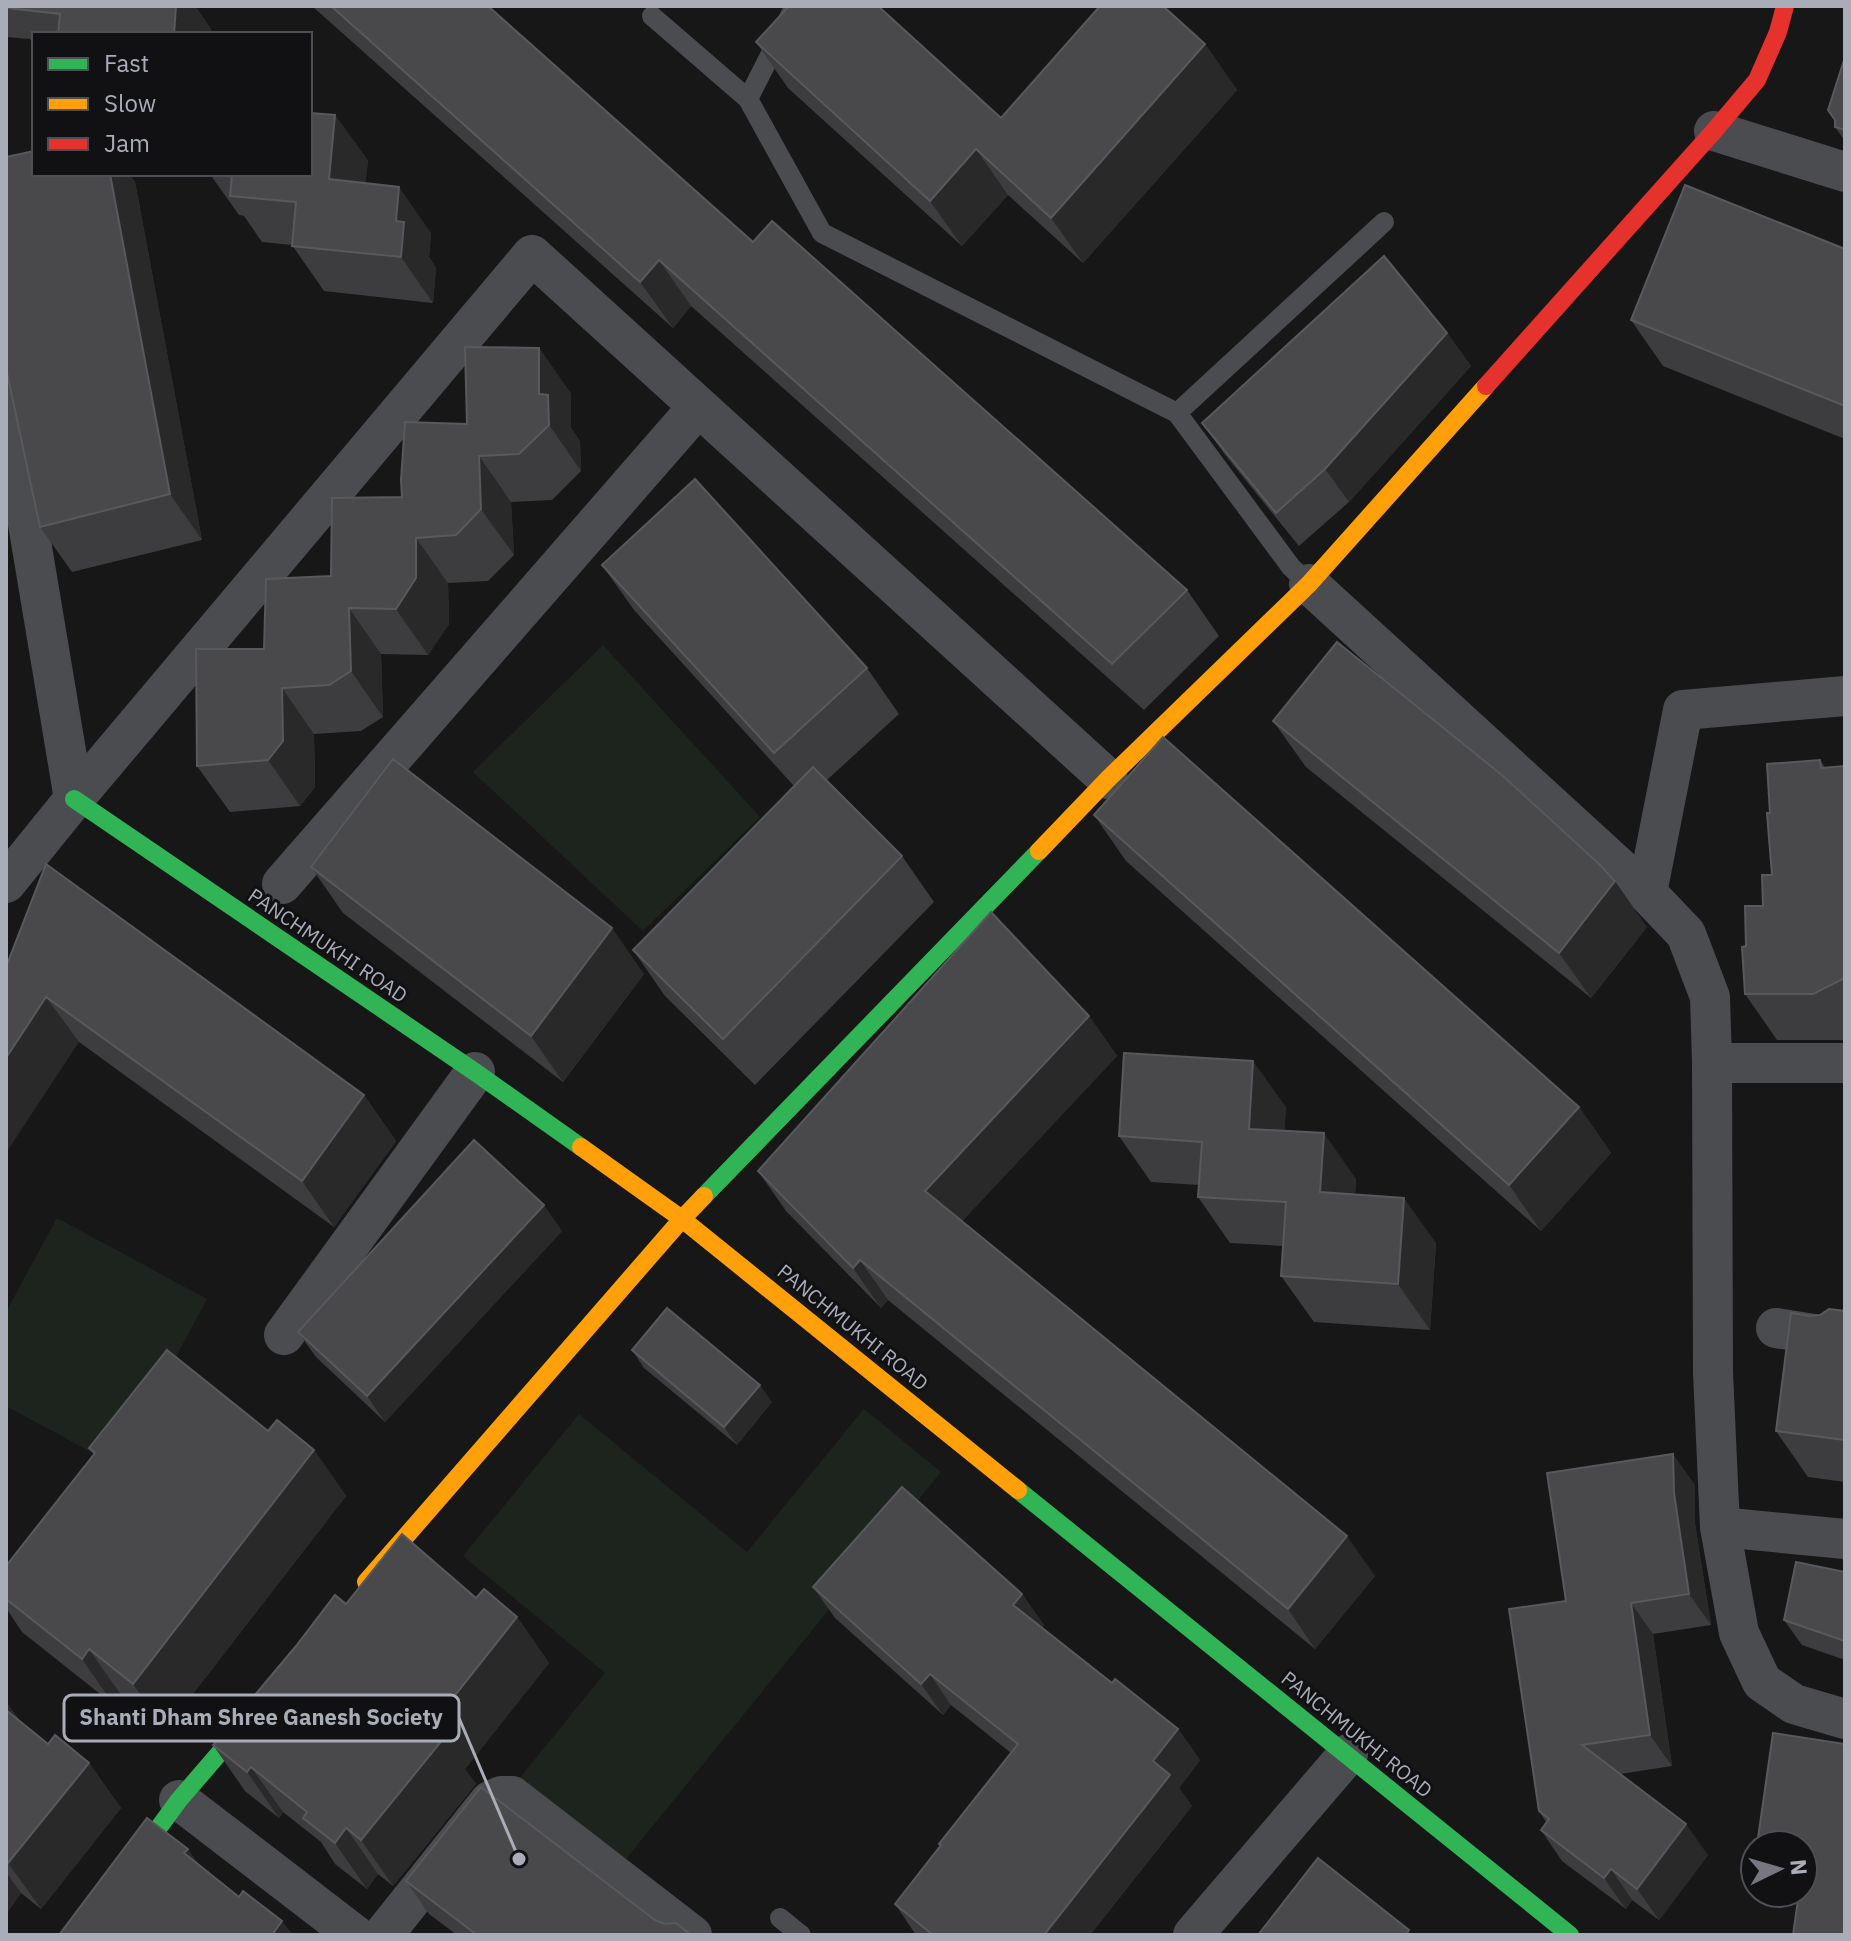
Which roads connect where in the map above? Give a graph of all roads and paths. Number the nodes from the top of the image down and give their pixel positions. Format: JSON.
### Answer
{"nodes":[{"id":1,"x":795,"y":6,"type":"edge"},
{"id":2,"x":1785,"y":6,"type":"edge"},
{"id":3,"x":652,"y":16,"type":"dead end"},
{"id":4,"x":748,"y":99,"type":"junction"},
{"id":5,"x":1714,"y":131,"type":"junction"},
{"id":6,"x":1845,"y":172,"type":"edge"},
{"id":7,"x":1384,"y":222,"type":"dead end"},
{"id":8,"x":6,"y":392,"type":"edge"},
{"id":9,"x":698,"y":407,"type":"junction"},
{"id":10,"x":1177,"y":413,"type":"junction"},
{"id":11,"x":16,"y":519,"type":"edge"},
{"id":12,"x":1309,"y":584,"type":"junction"},
{"id":13,"x":1845,"y":696,"type":"edge"},
{"id":14,"x":1108,"y":779,"type":"junction"},
{"id":15,"x":74,"y":799,"type":"junction"},
{"id":16,"x":6,"y":883,"type":"edge"},
{"id":17,"x":1647,"y":893,"type":"junction"},
{"id":18,"x":266,"y":901,"type":"junction"},
{"id":19,"x":1712,"y":1063,"type":"junction"},
{"id":20,"x":1845,"y":1063,"type":"edge"},
{"id":21,"x":475,"y":1072,"type":"junction"},
{"id":22,"x":682,"y":1219,"type":"junction"},
{"id":23,"x":1776,"y":1328,"type":"dead end"},
{"id":24,"x":284,"y":1335,"type":"dead end"},
{"id":25,"x":1845,"y":1339,"type":"edge"},
{"id":26,"x":1720,"y":1527,"type":"junction"},
{"id":27,"x":1845,"y":1539,"type":"edge"},
{"id":28,"x":354,"y":1595,"type":"edge"},
{"id":29,"x":272,"y":1692,"type":"edge"},
{"id":30,"x":1845,"y":1719,"type":"edge"},
{"id":31,"x":1348,"y":1754,"type":"junction"},
{"id":32,"x":179,"y":1800,"type":"junction"},
{"id":33,"x":780,"y":1918,"type":"dead end"},
{"id":34,"x":80,"y":1935,"type":"edge"},
{"id":35,"x":355,"y":1935,"type":"edge"},
{"id":36,"x":383,"y":1935,"type":"edge"},
{"id":37,"x":692,"y":1935,"type":"edge"},
{"id":38,"x":801,"y":1935,"type":"edge"},
{"id":39,"x":1193,"y":1935,"type":"edge"},
{"id":40,"x":1570,"y":1935,"type":"edge"}],
"edges":[{"from":1,"to":4,"type":"lane"},
{"from":2,"to":5,"type":"street"},
{"from":3,"to":4,"type":"lane"},
{"from":4,"to":10,"type":"lane"},
{"from":5,"to":6,"type":"street"},
{"from":5,"to":12,"type":"street"},
{"from":7,"to":10,"type":"lane"},
{"from":8,"to":11,"type":"street"},
{"from":9,"to":14,"type":"street"},
{"from":9,"to":15,"type":"street"},
{"from":9,"to":18,"type":"street"},
{"from":10,"to":12,"type":"lane"},
{"from":11,"to":15,"type":"street"},
{"from":12,"to":14,"type":"street"},
{"from":12,"to":17,"type":"street"},
{"from":13,"to":17,"type":"street"},
{"from":14,"to":22,"type":"street"},
{"from":15,"to":16,"type":"street"},
{"from":15,"to":18,"type":"street","name":"PANCHMUKHI ROAD"},
{"from":17,"to":19,"type":"street"},
{"from":18,"to":21,"type":"street","name":"PANCHMUKHI ROAD"},
{"from":19,"to":20,"type":"street"},
{"from":19,"to":26,"type":"street"},
{"from":21,"to":22,"type":"street","name":"PANCHMUKHI ROAD"},
{"from":21,"to":24,"type":"street"},
{"from":22,"to":28,"type":"street"},
{"from":22,"to":31,"type":"street","name":"PANCHMUKHI ROAD"},
{"from":23,"to":25,"type":"street"},
{"from":26,"to":27,"type":"street"},
{"from":26,"to":30,"type":"street"},
{"from":29,"to":32,"type":"street"},
{"from":31,"to":39,"type":"street"},
{"from":31,"to":40,"type":"street","name":"PANCHMUKHI ROAD"},
{"from":32,"to":34,"type":"street"},
{"from":32,"to":35,"type":"street"},
{"from":33,"to":38,"type":"lane"},
{"from":36,"to":37,"type":"street"}]}
